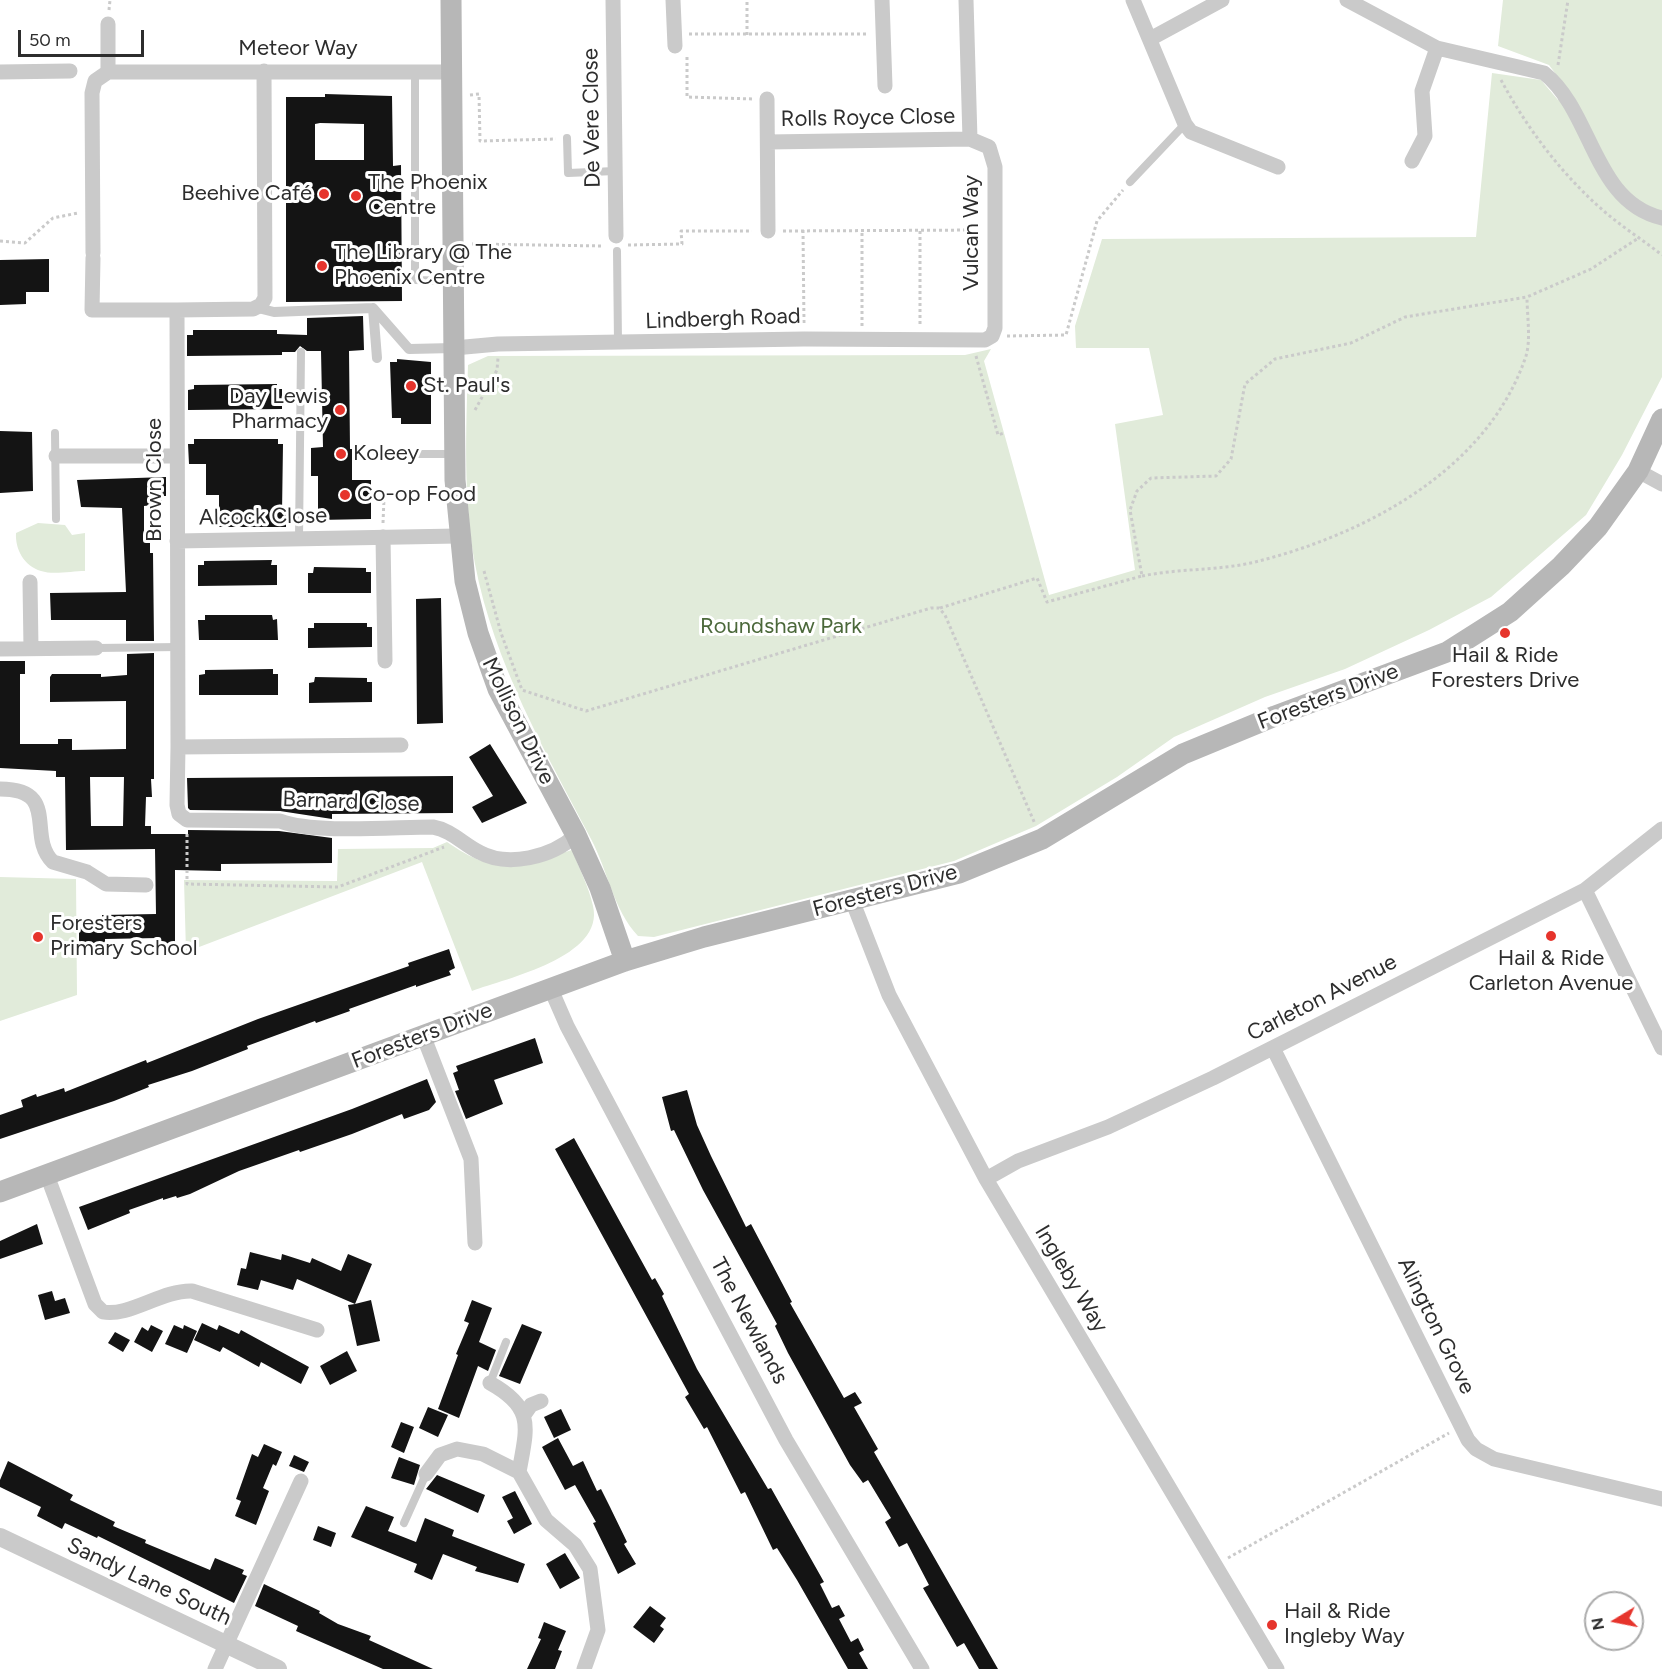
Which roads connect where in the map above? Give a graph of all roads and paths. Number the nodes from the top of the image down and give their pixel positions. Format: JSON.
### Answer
{"nodes":[{"id":1,"x":451,"y":0,"type":"edge"},
{"id":2,"x":613,"y":0,"type":"edge"},
{"id":3,"x":673,"y":0,"type":"edge"},
{"id":4,"x":747,"y":0,"type":"edge"},
{"id":5,"x":882,"y":0,"type":"edge"},
{"id":6,"x":966,"y":0,"type":"edge"},
{"id":7,"x":1133,"y":0,"type":"edge"},
{"id":8,"x":1221,"y":0,"type":"edge"},
{"id":9,"x":1347,"y":0,"type":"edge"},
{"id":10,"x":1568,"y":0,"type":"edge"},
{"id":11,"x":1369,"y":6,"type":"edge"},
{"id":12,"x":108,"y":24,"type":"dead end"},
{"id":13,"x":884,"y":34,"type":"junction"},
{"id":14,"x":747,"y":35,"type":"junction"},
{"id":15,"x":1150,"y":39,"type":"junction"},
{"id":16,"x":1437,"y":48,"type":"junction"},
{"id":17,"x":683,"y":49,"type":"junction"},
{"id":18,"x":1485,"y":59,"type":"junction"},
{"id":19,"x":70,"y":71,"type":"dead end"},
{"id":20,"x":264,"y":71,"type":"junction"},
{"id":21,"x":0,"y":72,"type":"edge"},
{"id":22,"x":108,"y":72,"type":"junction"},
{"id":23,"x":415,"y":72,"type":"junction"},
{"id":24,"x":452,"y":72,"type":"junction"},
{"id":25,"x":1556,"y":82,"type":"junction"},
{"id":26,"x":885,"y":86,"type":"dead end"},
{"id":27,"x":479,"y":94,"type":"dead end"},
{"id":28,"x":767,"y":99,"type":"joint"},
{"id":29,"x":1185,"y":124,"type":"junction"},
{"id":30,"x":567,"y":138,"type":"joint"},
{"id":31,"x":970,"y":140,"type":"junction"},
{"id":32,"x":768,"y":142,"type":"junction"},
{"id":33,"x":1412,"y":161,"type":"dead end"},
{"id":34,"x":1278,"y":167,"type":"dead end"},
{"id":35,"x":615,"y":171,"type":"junction"},
{"id":36,"x":1130,"y":182,"type":"joint"},
{"id":37,"x":92,"y":210,"type":"junction"},
{"id":38,"x":1662,"y":218,"type":"edge"},
{"id":39,"x":803,"y":230,"type":"junction"},
{"id":40,"x":862,"y":230,"type":"junction"},
{"id":41,"x":920,"y":230,"type":"junction"},
{"id":42,"x":994,"y":230,"type":"junction"},
{"id":43,"x":768,"y":231,"type":"junction"},
{"id":44,"x":1640,"y":237,"type":"junction"},
{"id":45,"x":0,"y":241,"type":"edge"},
{"id":46,"x":453,"y":244,"type":"junction"},
{"id":47,"x":614,"y":244,"type":"junction"},
{"id":48,"x":1662,"y":255,"type":"edge"},
{"id":49,"x":454,"y":281,"type":"junction"},
{"id":50,"x":1527,"y":297,"type":"junction"},
{"id":51,"x":258,"y":308,"type":"junction"},
{"id":52,"x":373,"y":308,"type":"junction"},
{"id":53,"x":177,"y":310,"type":"junction"},
{"id":54,"x":992,"y":336,"type":"junction"},
{"id":55,"x":804,"y":339,"type":"junction"},
{"id":56,"x":920,"y":339,"type":"junction"},
{"id":57,"x":862,"y":340,"type":"junction"},
{"id":58,"x":971,"y":340,"type":"junction"},
{"id":59,"x":498,"y":344,"type":"junction"},
{"id":60,"x":618,"y":344,"type":"junction"},
{"id":61,"x":454,"y":348,"type":"junction"},
{"id":62,"x":301,"y":352,"type":"dead end"},
{"id":63,"x":377,"y":358,"type":"dead end"},
{"id":64,"x":466,"y":409,"type":"dead end"},
{"id":65,"x":475,"y":410,"type":"junction"},
{"id":66,"x":1662,"y":419,"type":"edge"},
{"id":67,"x":475,"y":421,"type":"dead end"},
{"id":68,"x":55,"y":432,"type":"dead end"},
{"id":69,"x":1004,"y":433,"type":"dead end"},
{"id":70,"x":377,"y":454,"type":"dead end"},
{"id":71,"x":454,"y":454,"type":"junction"},
{"id":72,"x":56,"y":456,"type":"junction"},
{"id":73,"x":176,"y":456,"type":"junction"},
{"id":74,"x":1638,"y":471,"type":"junction"},
{"id":75,"x":1662,"y":484,"type":"edge"},
{"id":76,"x":384,"y":498,"type":"dead end"},
{"id":77,"x":56,"y":519,"type":"dead end"},
{"id":78,"x":458,"y":536,"type":"junction"},
{"id":79,"x":383,"y":537,"type":"junction"},
{"id":80,"x":299,"y":538,"type":"junction"},
{"id":81,"x":177,"y":541,"type":"junction"},
{"id":82,"x":482,"y":560,"type":"dead end"},
{"id":83,"x":1142,"y":576,"type":"junction"},
{"id":84,"x":30,"y":582,"type":"dead end"},
{"id":85,"x":939,"y":608,"type":"junction"},
{"id":86,"x":179,"y":647,"type":"junction"},
{"id":87,"x":31,"y":648,"type":"junction"},
{"id":88,"x":96,"y":648,"type":"joint"},
{"id":89,"x":0,"y":649,"type":"edge"},
{"id":90,"x":385,"y":662,"type":"dead end"},
{"id":91,"x":401,"y":745,"type":"dead end"},
{"id":92,"x":178,"y":747,"type":"junction"},
{"id":93,"x":0,"y":789,"type":"edge"},
{"id":94,"x":187,"y":820,"type":"junction"},
{"id":95,"x":1662,"y":829,"type":"edge"},
{"id":96,"x":576,"y":835,"type":"junction"},
{"id":97,"x":1042,"y":839,"type":"junction"},
{"id":98,"x":461,"y":841,"type":"junction"},
{"id":99,"x":146,"y":885,"type":"dead end"},
{"id":100,"x":1585,"y":890,"type":"junction"},
{"id":101,"x":852,"y":900,"type":"junction"},
{"id":102,"x":625,"y":961,"type":"junction"},
{"id":103,"x":550,"y":987,"type":"junction"},
{"id":104,"x":423,"y":1035,"type":"junction"},
{"id":105,"x":1273,"y":1048,"type":"junction"},
{"id":106,"x":1662,"y":1048,"type":"edge"},
{"id":107,"x":47,"y":1175,"type":"junction"},
{"id":108,"x":986,"y":1179,"type":"junction"},
{"id":109,"x":0,"y":1192,"type":"edge"},
{"id":110,"x":475,"y":1243,"type":"dead end"},
{"id":111,"x":316,"y":1330,"type":"dead end"},
{"id":112,"x":506,"y":1342,"type":"dead end"},
{"id":113,"x":490,"y":1383,"type":"joint"},
{"id":114,"x":541,"y":1401,"type":"dead end"},
{"id":115,"x":524,"y":1415,"type":"junction"},
{"id":116,"x":1460,"y":1427,"type":"junction"},
{"id":117,"x":519,"y":1472,"type":"junction"},
{"id":118,"x":426,"y":1474,"type":"joint"},
{"id":119,"x":301,"y":1481,"type":"dead end"},
{"id":120,"x":1662,"y":1499,"type":"edge"},
{"id":121,"x":404,"y":1523,"type":"dead end"},
{"id":122,"x":0,"y":1538,"type":"edge"},
{"id":123,"x":1216,"y":1565,"type":"junction"},
{"id":124,"x":226,"y":1644,"type":"junction"},
{"id":125,"x":215,"y":1669,"type":"edge"},
{"id":126,"x":278,"y":1669,"type":"edge"},
{"id":127,"x":584,"y":1669,"type":"edge"},
{"id":128,"x":922,"y":1669,"type":"edge"},
{"id":129,"x":1277,"y":1669,"type":"edge"}],
"edges":[{"from":1,"to":24,"type":"main road","name":"Mollison Drive"},
{"from":2,"to":35,"type":"street","name":"De Vere Close"},
{"from":3,"to":17,"type":"street"},
{"from":4,"to":14,"type":"path"},
{"from":5,"to":13,"type":"street"},
{"from":6,"to":31,"type":"street"},
{"from":7,"to":15,"type":"street"},
{"from":8,"to":15,"type":"street"},
{"from":9,"to":11,"type":"street"},
{"from":10,"to":25,"type":"path"},
{"from":11,"to":16,"type":"street"},
{"from":12,"to":22,"type":"street"},
{"from":13,"to":14,"type":"path"},
{"from":13,"to":26,"type":"street"},
{"from":14,"to":17,"type":"path"},
{"from":15,"to":29,"type":"street"},
{"from":16,"to":18,"type":"street"},
{"from":16,"to":33,"type":"street"},
{"from":17,"to":28,"type":"path"},
{"from":18,"to":25,"type":"street"},
{"from":18,"to":44,"type":"path"},
{"from":19,"to":21,"type":"street"},
{"from":20,"to":22,"type":"street","name":"Meteor Way"},
{"from":20,"to":23,"type":"street","name":"Meteor Way"},
{"from":20,"to":51,"type":"street"},
{"from":22,"to":37,"type":"street"},
{"from":23,"to":24,"type":"street","name":"Meteor Way"},
{"from":23,"to":49,"type":"lane"},
{"from":24,"to":46,"type":"main road","name":"Mollison Drive"},
{"from":25,"to":38,"type":"street"},
{"from":27,"to":30,"type":"path"},
{"from":28,"to":32,"type":"street","name":"Rolls Royce Close"},
{"from":29,"to":34,"type":"street"},
{"from":29,"to":36,"type":"lane"},
{"from":30,"to":35,"type":"lane"},
{"from":31,"to":32,"type":"street","name":"Rolls Royce Close"},
{"from":31,"to":42,"type":"street","name":"Vulcan Way"},
{"from":32,"to":43,"type":"street","name":"Rolls Royce Close"},
{"from":35,"to":47,"type":"street","name":"De Vere Close"},
{"from":36,"to":54,"type":"path"},
{"from":37,"to":45,"type":"path"},
{"from":37,"to":53,"type":"street"},
{"from":39,"to":40,"type":"path"},
{"from":39,"to":43,"type":"path"},
{"from":39,"to":55,"type":"path"},
{"from":40,"to":41,"type":"path"},
{"from":40,"to":57,"type":"path"},
{"from":41,"to":42,"type":"path"},
{"from":41,"to":56,"type":"path"},
{"from":42,"to":54,"type":"street","name":"Vulcan Way"},
{"from":43,"to":47,"type":"path"},
{"from":44,"to":48,"type":"path"},
{"from":44,"to":50,"type":"path"},
{"from":46,"to":47,"type":"path"},
{"from":46,"to":49,"type":"main road","name":"Mollison Drive"},
{"from":47,"to":60,"type":"lane"},
{"from":49,"to":61,"type":"main road","name":"Mollison Drive"},
{"from":50,"to":83,"type":"path"},
{"from":50,"to":83,"type":"path"},
{"from":51,"to":52,"type":"street"},
{"from":51,"to":53,"type":"street"},
{"from":52,"to":61,"type":"street"},
{"from":52,"to":63,"type":"street"},
{"from":53,"to":73,"type":"street","name":"Brown Close"},
{"from":54,"to":58,"type":"street","name":"Lindbergh Road"},
{"from":55,"to":57,"type":"street","name":"Lindbergh Road"},
{"from":55,"to":60,"type":"street","name":"Lindbergh Road"},
{"from":56,"to":57,"type":"street","name":"Lindbergh Road"},
{"from":56,"to":58,"type":"street","name":"Lindbergh Road"},
{"from":58,"to":69,"type":"path"},
{"from":59,"to":60,"type":"street","name":"Lindbergh Road"},
{"from":59,"to":61,"type":"street","name":"Lindbergh Road"},
{"from":59,"to":65,"type":"path"},
{"from":61,"to":71,"type":"main road","name":"Mollison Drive"},
{"from":62,"to":80,"type":"lane"},
{"from":64,"to":65,"type":"path"},
{"from":65,"to":67,"type":"path"},
{"from":66,"to":74,"type":"main road","name":"Foresters Drive"},
{"from":68,"to":72,"type":"lane"},
{"from":70,"to":71,"type":"lane"},
{"from":71,"to":78,"type":"main road","name":"Mollison Drive"},
{"from":72,"to":73,"type":"street"},
{"from":72,"to":77,"type":"lane"},
{"from":73,"to":81,"type":"street","name":"Brown Close"},
{"from":74,"to":75,"type":"street"},
{"from":74,"to":97,"type":"main road","name":"Foresters Drive"},
{"from":76,"to":79,"type":"path"},
{"from":78,"to":79,"type":"street","name":"Alcock Close"},
{"from":78,"to":96,"type":"main road","name":"Mollison Drive"},
{"from":79,"to":80,"type":"street","name":"Alcock Close"},
{"from":79,"to":90,"type":"street"},
{"from":80,"to":81,"type":"street","name":"Alcock Close"},
{"from":81,"to":86,"type":"street","name":"Brown Close"},
{"from":82,"to":85,"type":"path"},
{"from":83,"to":85,"type":"path"},
{"from":84,"to":87,"type":"street"},
{"from":85,"to":97,"type":"path"},
{"from":86,"to":88,"type":"lane"},
{"from":86,"to":92,"type":"street","name":"Brown Close"},
{"from":87,"to":88,"type":"street"},
{"from":87,"to":89,"type":"street"},
{"from":91,"to":92,"type":"street"},
{"from":92,"to":94,"type":"street"},
{"from":93,"to":99,"type":"street"},
{"from":94,"to":98,"type":"street","name":"Barnard Close"},
{"from":94,"to":98,"type":"path"},
{"from":95,"to":100,"type":"street","name":"Carleton Avenue"},
{"from":96,"to":98,"type":"street","name":"Barnard Close"},
{"from":96,"to":102,"type":"main road","name":"Mollison Drive"},
{"from":97,"to":101,"type":"main road","name":"Foresters Drive"},
{"from":100,"to":105,"type":"street","name":"Carleton Avenue"},
{"from":100,"to":106,"type":"street"},
{"from":101,"to":102,"type":"main road","name":"Foresters Drive"},
{"from":101,"to":108,"type":"street","name":"Ingleby Way"},
{"from":102,"to":103,"type":"main road","name":"Foresters Drive"},
{"from":103,"to":104,"type":"main road","name":"Foresters Drive"},
{"from":103,"to":128,"type":"street","name":"The Newlands"},
{"from":104,"to":107,"type":"main road","name":"Foresters Drive"},
{"from":104,"to":110,"type":"street"},
{"from":105,"to":108,"type":"street","name":"Carleton Avenue"},
{"from":105,"to":116,"type":"street","name":"Alington Grove"},
{"from":107,"to":109,"type":"main road","name":"Foresters Drive"},
{"from":107,"to":111,"type":"street"},
{"from":108,"to":123,"type":"street","name":"Ingleby Way"},
{"from":112,"to":113,"type":"lane"},
{"from":113,"to":115,"type":"street"},
{"from":114,"to":115,"type":"street"},
{"from":115,"to":117,"type":"street"},
{"from":116,"to":120,"type":"street","name":"Alington Grove"},
{"from":116,"to":123,"type":"path"},
{"from":117,"to":118,"type":"street"},
{"from":117,"to":127,"type":"street"},
{"from":118,"to":121,"type":"lane"},
{"from":119,"to":124,"type":"street"},
{"from":122,"to":124,"type":"street","name":"Sandy Lane South"},
{"from":123,"to":129,"type":"street","name":"Ingleby Way"},
{"from":124,"to":125,"type":"street"},
{"from":124,"to":126,"type":"street","name":"Sandy Lane South"}]}
